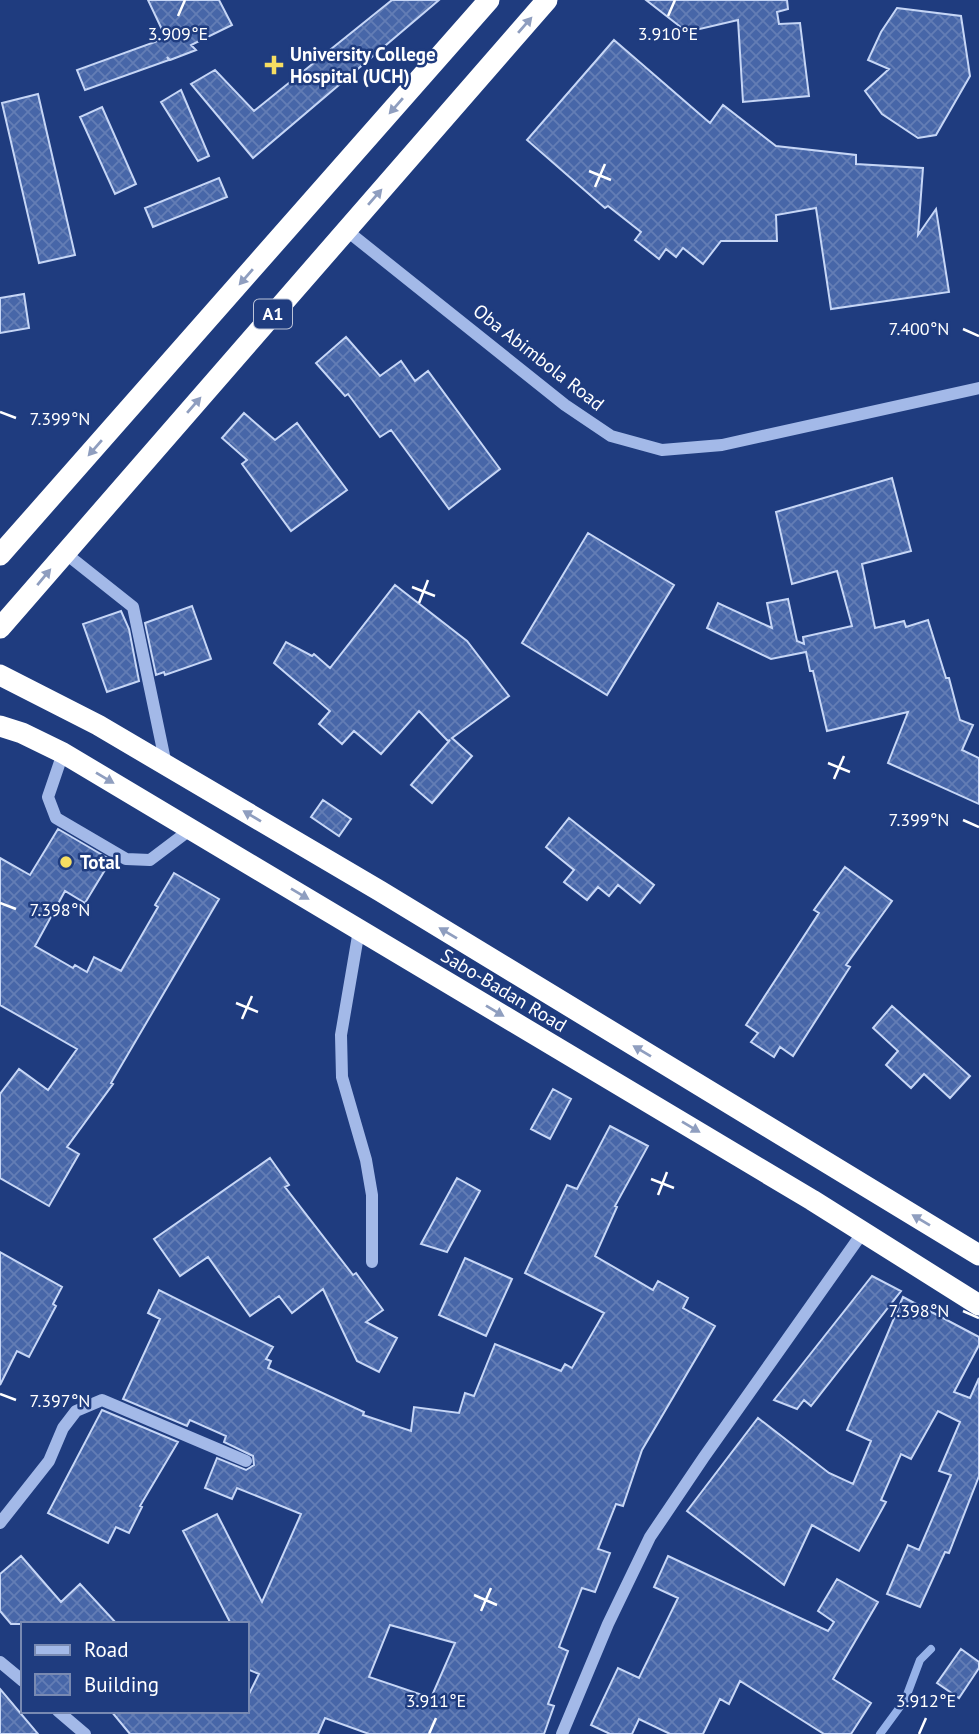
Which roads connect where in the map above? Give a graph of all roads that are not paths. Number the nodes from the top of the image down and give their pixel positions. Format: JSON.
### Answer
{"nodes":[{"id":1,"x":489,"y":0,"type":"edge"},
{"id":2,"x":547,"y":0,"type":"edge"},
{"id":3,"x":346,"y":230,"type":"junction"},
{"id":4,"x":979,"y":388,"type":"edge"},
{"id":5,"x":65,"y":553,"type":"junction"},
{"id":6,"x":0,"y":555,"type":"edge"},
{"id":7,"x":0,"y":628,"type":"edge"},
{"id":8,"x":0,"y":675,"type":"edge"},
{"id":9,"x":0,"y":726,"type":"edge"},
{"id":10,"x":64,"y":753,"type":"junction"},
{"id":11,"x":166,"y":765,"type":"junction"},
{"id":12,"x":191,"y":829,"type":"junction"},
{"id":13,"x":359,"y":930,"type":"junction"},
{"id":14,"x":832,"y":1166,"type":"junction"},
{"id":15,"x":812,"y":1200,"type":"junction"},
{"id":16,"x":863,"y":1232,"type":"junction"},
{"id":17,"x":979,"y":1255,"type":"edge"},
{"id":18,"x":372,"y":1262,"type":"dead end"},
{"id":19,"x":979,"y":1306,"type":"edge"},
{"id":20,"x":246,"y":1461,"type":"dead end"},
{"id":21,"x":0,"y":1523,"type":"edge"},
{"id":22,"x":0,"y":1662,"type":"edge"},
{"id":23,"x":21,"y":1680,"type":"edge"},
{"id":24,"x":60,"y":1713,"type":"edge"},
{"id":25,"x":85,"y":1734,"type":"edge"},
{"id":26,"x":562,"y":1734,"type":"edge"}],
"edges":[{"from":1,"to":6,"type":"highway","number":"A1","one_way":true},
{"from":3,"to":2,"type":"highway","number":"A1","one_way":true},
{"from":3,"to":4,"type":"street","name":"Oba Abimbola Road"},
{"from":5,"to":3,"type":"highway","number":"A1","one_way":true},
{"from":7,"to":5,"type":"highway","number":"A1","one_way":true},
{"from":5,"to":11,"type":"street"},
{"from":8,"to":11,"type":"highway","name":"Sabo-Badan Road"},
{"from":9,"to":10,"type":"highway","name":"Sabo-Badan Road"},
{"from":10,"to":12,"type":"highway","name":"Sabo-Badan Road","one_way":true},
{"from":10,"to":12,"type":"street"},
{"from":14,"to":11,"type":"highway","name":"Sabo-Badan Road","one_way":true},
{"from":12,"to":13,"type":"highway","name":"Sabo-Badan Road","one_way":true},
{"from":13,"to":15,"type":"highway","name":"Sabo-Badan Road","one_way":true},
{"from":13,"to":18,"type":"street"},
{"from":14,"to":15,"type":"highway"},
{"from":17,"to":14,"type":"highway","name":"Sabo-Badan Road","one_way":true},
{"from":15,"to":16,"type":"highway","name":"Sabo-Badan Road"},
{"from":16,"to":19,"type":"highway","name":"Sabo-Badan Road"},
{"from":16,"to":26,"type":"street"},
{"from":20,"to":21,"type":"street"},
{"from":22,"to":23,"type":"street"},
{"from":24,"to":25,"type":"street"}]}
